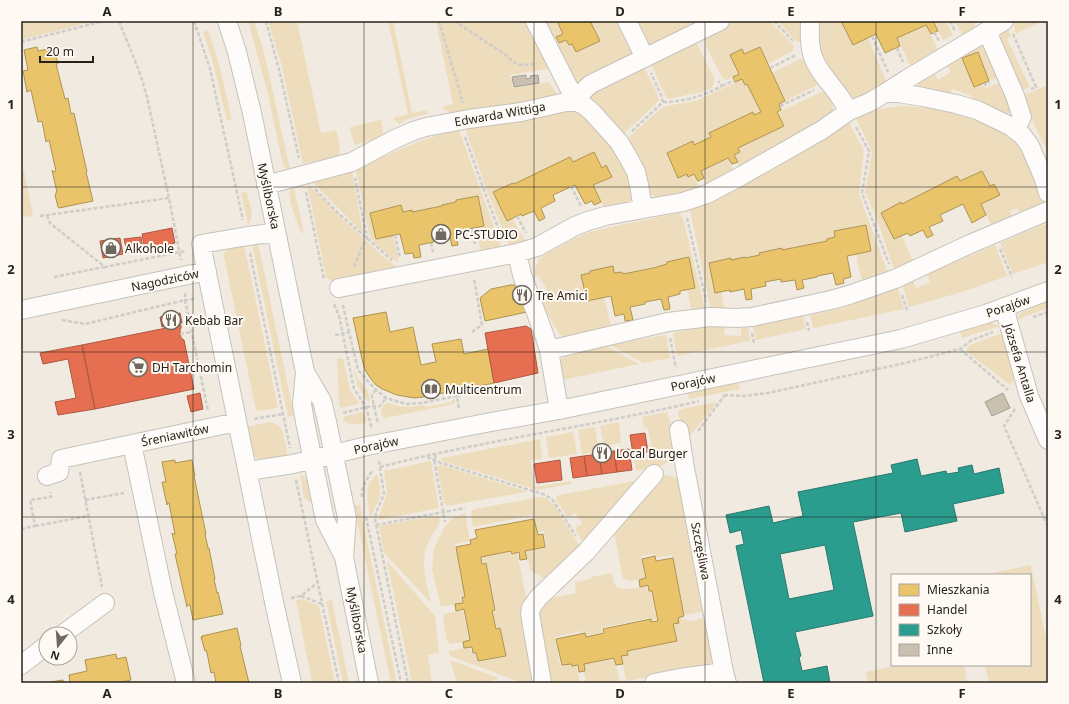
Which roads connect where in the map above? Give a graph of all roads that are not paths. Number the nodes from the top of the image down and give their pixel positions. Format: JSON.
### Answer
{"nodes":[{"id":1,"x":227,"y":21,"type":"edge"},
{"id":2,"x":535,"y":21,"type":"edge"},
{"id":3,"x":628,"y":21,"type":"edge"},
{"id":4,"x":720,"y":21,"type":"edge"},
{"id":5,"x":810,"y":21,"type":"edge"},
{"id":6,"x":1007,"y":25,"type":"edge"},
{"id":7,"x":987,"y":31,"type":"junction"},
{"id":8,"x":645,"y":58,"type":"junction"},
{"id":9,"x":890,"y":90,"type":"junction"},
{"id":10,"x":577,"y":102,"type":"junction"},
{"id":11,"x":851,"y":116,"type":"junction"},
{"id":12,"x":1015,"y":130,"type":"junction"},
{"id":13,"x":266,"y":185,"type":"junction"},
{"id":14,"x":1048,"y":193,"type":"edge"},
{"id":15,"x":643,"y":209,"type":"junction"},
{"id":16,"x":1048,"y":211,"type":"edge"},
{"id":17,"x":276,"y":232,"type":"junction"},
{"id":18,"x":512,"y":255,"type":"junction"},
{"id":19,"x":207,"y":271,"type":"junction"},
{"id":20,"x":336,"y":289,"type":"road end"},
{"id":21,"x":1048,"y":291,"type":"edge"},
{"id":22,"x":1004,"y":307,"type":"junction"},
{"id":23,"x":21,"y":310,"type":"edge"},
{"id":24,"x":549,"y":350,"type":"junction"},
{"id":25,"x":305,"y":372,"type":"junction"},
{"id":26,"x":559,"y":410,"type":"junction"},
{"id":27,"x":238,"y":422,"type":"junction"},
{"id":28,"x":679,"y":430,"type":"dead end"},
{"id":29,"x":1048,"y":440,"type":"edge"},
{"id":30,"x":132,"y":444,"type":"junction"},
{"id":31,"x":334,"y":454,"type":"junction"},
{"id":32,"x":313,"y":459,"type":"junction"},
{"id":33,"x":248,"y":471,"type":"junction"},
{"id":34,"x":654,"y":474,"type":"dead end"},
{"id":35,"x":47,"y":476,"type":"road end"},
{"id":36,"x":344,"y":557,"type":"junction"},
{"id":37,"x":105,"y":603,"type":"road end"},
{"id":38,"x":74,"y":626,"type":"edge"},
{"id":39,"x":38,"y":652,"type":"edge"},
{"id":40,"x":21,"y":665,"type":"edge"},
{"id":41,"x":725,"y":677,"type":"edge"},
{"id":42,"x":186,"y":683,"type":"edge"},
{"id":43,"x":292,"y":683,"type":"edge"},
{"id":44,"x":369,"y":683,"type":"edge"},
{"id":45,"x":542,"y":683,"type":"edge"},
{"id":46,"x":654,"y":683,"type":"edge"}],
"edges":[{"from":1,"to":13,"type":"street","name":"Myśliborska"},
{"from":2,"to":10,"type":"street"},
{"from":3,"to":8,"type":"street"},
{"from":4,"to":8,"type":"street"},
{"from":5,"to":11,"type":"street"},
{"from":6,"to":7,"type":"street"},
{"from":7,"to":9,"type":"street"},
{"from":7,"to":12,"type":"street"},
{"from":8,"to":10,"type":"street"},
{"from":9,"to":11,"type":"street"},
{"from":9,"to":12,"type":"street"},
{"from":10,"to":13,"type":"street","name":"Edwarda Wittiga"},
{"from":10,"to":15,"type":"street"},
{"from":11,"to":15,"type":"street"},
{"from":12,"to":14,"type":"street"},
{"from":13,"to":17,"type":"street","name":"Myśliborska"},
{"from":15,"to":18,"type":"street"},
{"from":16,"to":24,"type":"street"},
{"from":17,"to":19,"type":"street","name":"Nagodziców"},
{"from":17,"to":25,"type":"street","name":"Myśliborska"},
{"from":18,"to":20,"type":"street"},
{"from":18,"to":24,"type":"street"},
{"from":19,"to":23,"type":"street","name":"Nagodziców"},
{"from":19,"to":27,"type":"street"},
{"from":21,"to":22,"type":"street","name":"Porajów"},
{"from":22,"to":26,"type":"street","name":"Porajów"},
{"from":22,"to":29,"type":"street","name":"Józsefa Antalla"},
{"from":24,"to":26,"type":"street"},
{"from":25,"to":31,"type":"street","name":"Myśliborska"},
{"from":25,"to":32,"type":"street","name":"Myśliborska"},
{"from":26,"to":31,"type":"street","name":"Porajów"},
{"from":27,"to":30,"type":"street","name":"Śreniawitów"},
{"from":27,"to":33,"type":"street"},
{"from":28,"to":41,"type":"street","name":"Szczęśliwa"},
{"from":30,"to":35,"type":"street"},
{"from":30,"to":42,"type":"street","name":"Śreniawitów"},
{"from":31,"to":32,"type":"street"},
{"from":31,"to":36,"type":"street","name":"Myśliborska"},
{"from":32,"to":33,"type":"street"},
{"from":32,"to":36,"type":"street","name":"Myśliborska"},
{"from":33,"to":43,"type":"street"},
{"from":34,"to":45,"type":"street"},
{"from":36,"to":44,"type":"street","name":"Myśliborska"},
{"from":37,"to":38,"type":"street"},
{"from":39,"to":40,"type":"street"},
{"from":41,"to":46,"type":"street","name":"Szczęśliwa"}]}
